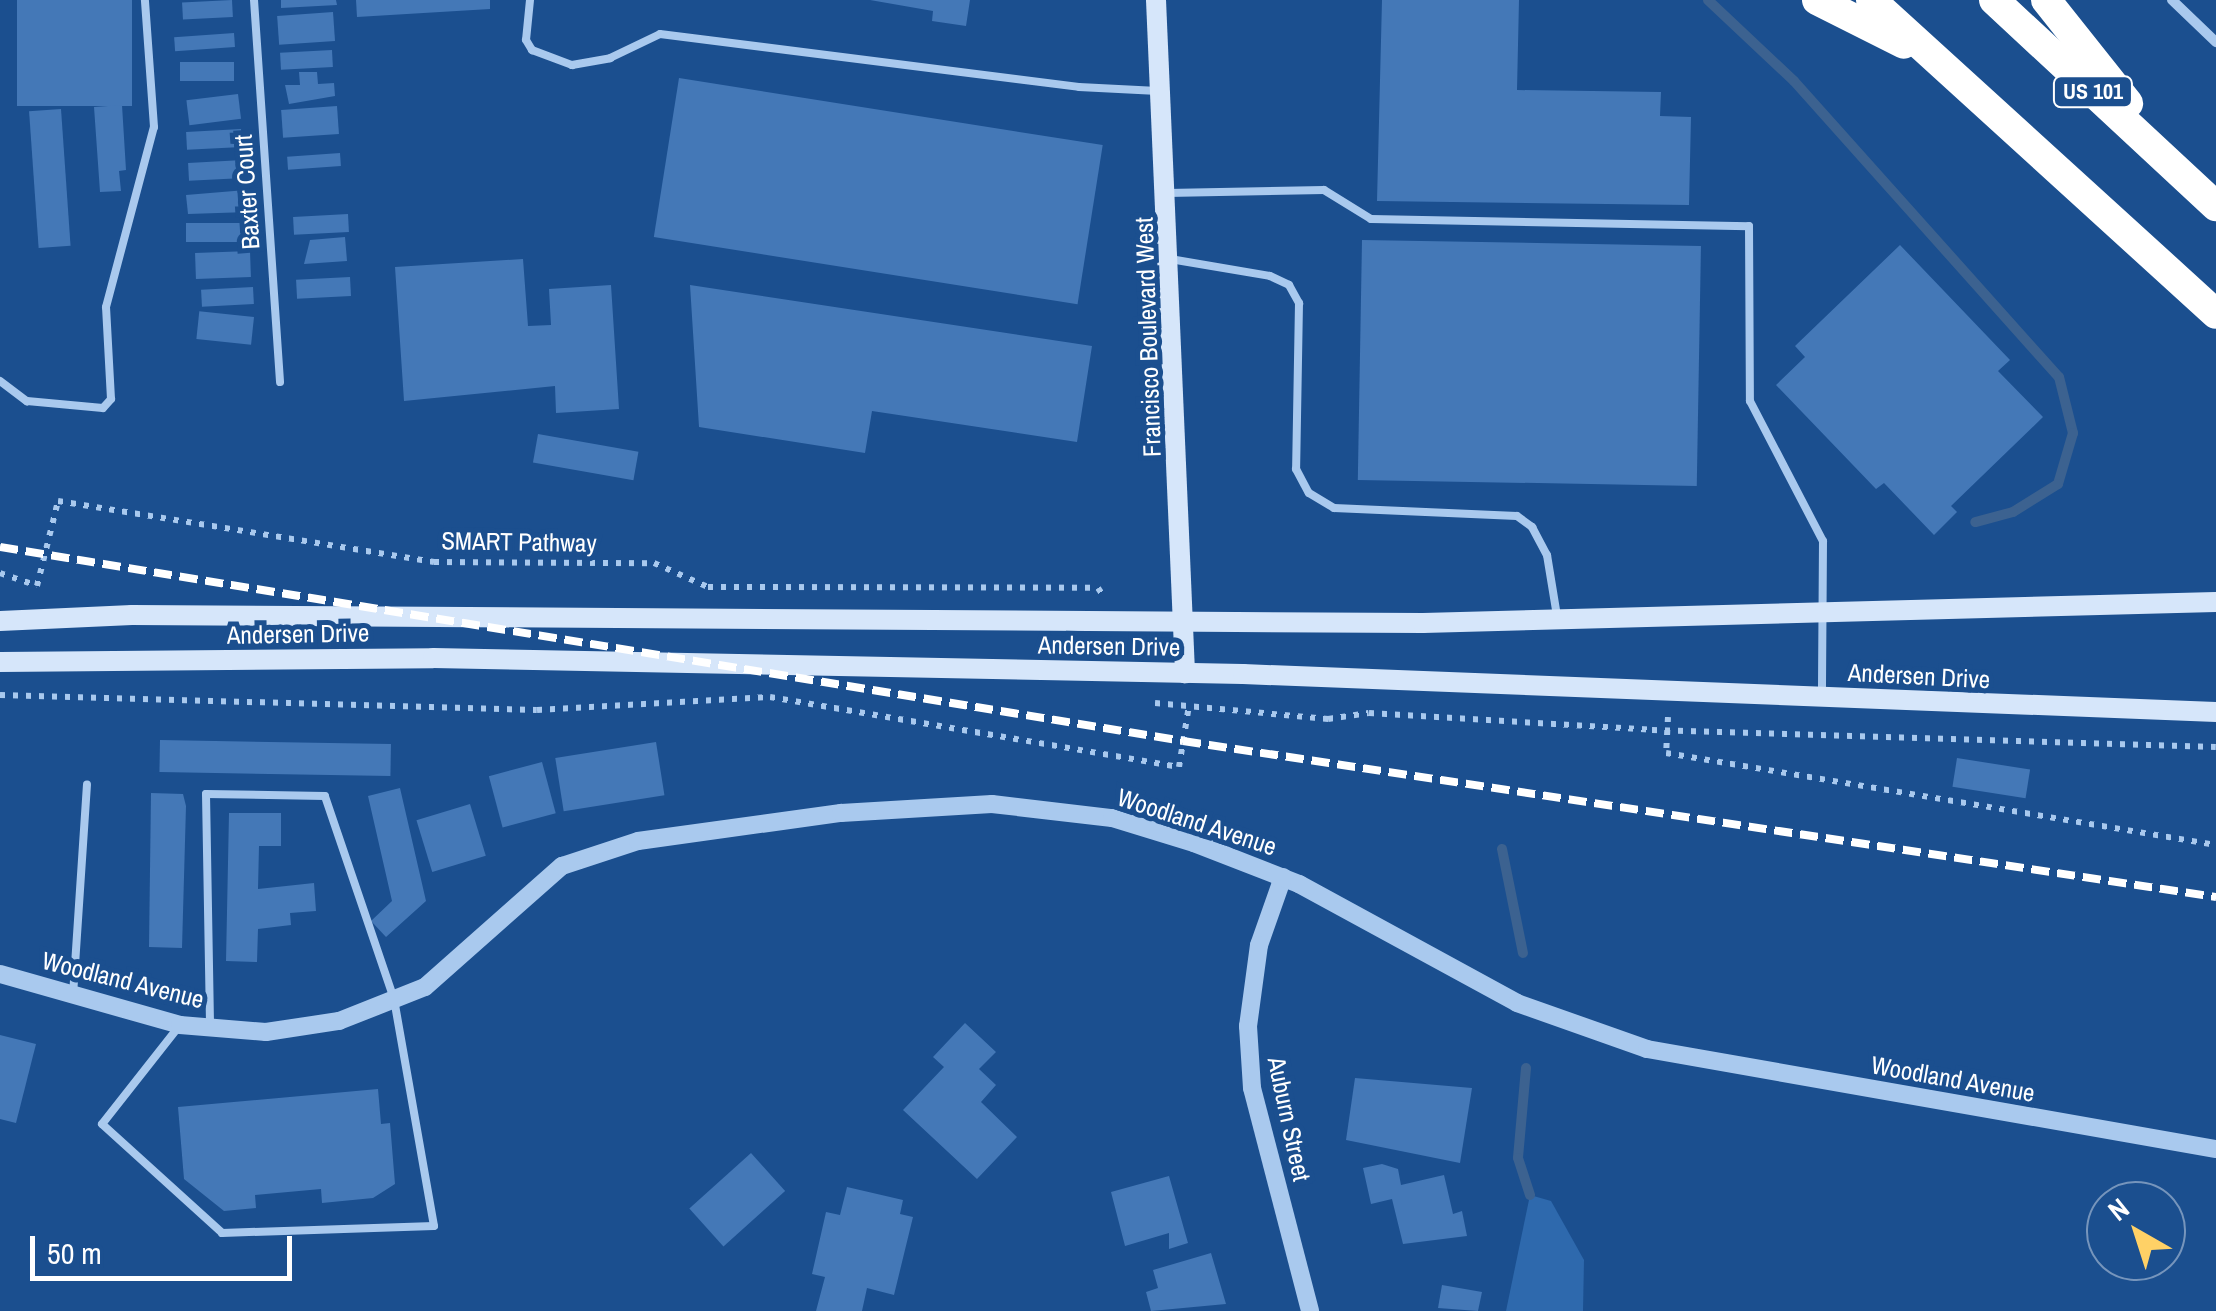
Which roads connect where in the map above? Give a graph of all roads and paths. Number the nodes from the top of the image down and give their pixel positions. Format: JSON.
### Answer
{"nodes":[{"id":1,"x":144,"y":0,"type":"edge"},
{"id":2,"x":254,"y":0,"type":"edge"},
{"id":3,"x":530,"y":0,"type":"edge"},
{"id":4,"x":1156,"y":0,"type":"edge"},
{"id":5,"x":1818,"y":0,"type":"edge"},
{"id":6,"x":1871,"y":0,"type":"edge"},
{"id":7,"x":1994,"y":0,"type":"edge"},
{"id":8,"x":2046,"y":0,"type":"edge"},
{"id":9,"x":2172,"y":0,"type":"edge"},
{"id":10,"x":2216,"y":42,"type":"edge"},
{"id":11,"x":1933,"y":59,"type":"junction"},
{"id":12,"x":1162,"y":91,"type":"junction"},
{"id":13,"x":2192,"y":184,"type":"junction"},
{"id":14,"x":1168,"y":193,"type":"junction"},
{"id":15,"x":2216,"y":206,"type":"edge"},
{"id":16,"x":1170,"y":259,"type":"junction"},
{"id":17,"x":2216,"y":314,"type":"edge"},
{"id":18,"x":0,"y":380,"type":"edge"},
{"id":19,"x":280,"y":382,"type":"dead end"},
{"id":20,"x":0,"y":573,"type":"edge"},
{"id":21,"x":1104,"y":596,"type":"dead end"},
{"id":22,"x":2216,"y":602,"type":"edge"},
{"id":23,"x":1827,"y":608,"type":"junction"},
{"id":24,"x":1558,"y":618,"type":"junction"},
{"id":25,"x":1184,"y":621,"type":"junction"},
{"id":26,"x":0,"y":622,"type":"edge"},
{"id":27,"x":0,"y":662,"type":"edge"},
{"id":28,"x":1185,"y":672,"type":"junction"},
{"id":29,"x":1670,"y":690,"type":"junction"},
{"id":30,"x":0,"y":695,"type":"edge"},
{"id":31,"x":1822,"y":696,"type":"junction"},
{"id":32,"x":1152,"y":703,"type":"dead end"},
{"id":33,"x":1189,"y":704,"type":"junction"},
{"id":34,"x":2216,"y":712,"type":"edge"},
{"id":35,"x":1666,"y":730,"type":"junction"},
{"id":36,"x":2216,"y":747,"type":"edge"},
{"id":37,"x":87,"y":784,"type":"dead end"},
{"id":38,"x":2216,"y":845,"type":"edge"},
{"id":39,"x":1283,"y":878,"type":"junction"},
{"id":40,"x":0,"y":974,"type":"edge"},
{"id":41,"x":74,"y":995,"type":"junction"},
{"id":42,"x":394,"y":1000,"type":"junction"},
{"id":43,"x":180,"y":1025,"type":"junction"},
{"id":44,"x":210,"y":1027,"type":"junction"},
{"id":45,"x":2216,"y":1150,"type":"edge"},
{"id":46,"x":1310,"y":1311,"type":"edge"}],
"edges":[{"from":1,"to":18,"type":"lane"},
{"from":2,"to":19,"type":"lane","name":"Baxter Court"},
{"from":3,"to":12,"type":"lane"},
{"from":4,"to":12,"type":"main road","name":"Francisco Boulevard West"},
{"from":5,"to":11,"type":"highway"},
{"from":6,"to":11,"type":"highway"},
{"from":7,"to":13,"type":"highway","number":"US 101"},
{"from":8,"to":13,"type":"highway"},
{"from":9,"to":10,"type":"street"},
{"from":11,"to":17,"type":"highway"},
{"from":12,"to":14,"type":"main road","name":"Francisco Boulevard West"},
{"from":13,"to":15,"type":"highway","number":"US 101"},
{"from":14,"to":16,"type":"main road","name":"Francisco Boulevard West"},
{"from":14,"to":23,"type":"lane"},
{"from":16,"to":24,"type":"lane"},
{"from":16,"to":25,"type":"main road","name":"Francisco Boulevard West"},
{"from":20,"to":21,"type":"path","name":"SMART Pathway"},
{"from":22,"to":23,"type":"main road","name":"Andersen Drive"},
{"from":23,"to":24,"type":"main road","name":"Andersen Drive"},
{"from":23,"to":31,"type":"lane"},
{"from":24,"to":25,"type":"main road","name":"Andersen Drive"},
{"from":25,"to":26,"type":"main road","name":"Andersen Drive"},
{"from":25,"to":28,"type":"main road","name":"Francisco Boulevard West"},
{"from":27,"to":28,"type":"main road","name":"Andersen Drive"},
{"from":28,"to":29,"type":"main road","name":"Andersen Drive"},
{"from":29,"to":31,"type":"main road","name":"Andersen Drive"},
{"from":29,"to":35,"type":"path"},
{"from":30,"to":33,"type":"path"},
{"from":31,"to":34,"type":"main road","name":"Andersen Drive"},
{"from":32,"to":33,"type":"path"},
{"from":33,"to":35,"type":"path"},
{"from":35,"to":36,"type":"path"},
{"from":35,"to":38,"type":"path"},
{"from":37,"to":41,"type":"lane"},
{"from":39,"to":42,"type":"street","name":"Woodland Avenue"},
{"from":39,"to":45,"type":"street","name":"Woodland Avenue"},
{"from":39,"to":46,"type":"street","name":"Auburn Street"},
{"from":40,"to":41,"type":"street","name":"Woodland Avenue"},
{"from":41,"to":43,"type":"street","name":"Woodland Avenue"},
{"from":42,"to":43,"type":"lane"},
{"from":42,"to":44,"type":"street","name":"Woodland Avenue"},
{"from":42,"to":44,"type":"lane"},
{"from":43,"to":44,"type":"street","name":"Woodland Avenue"}]}
